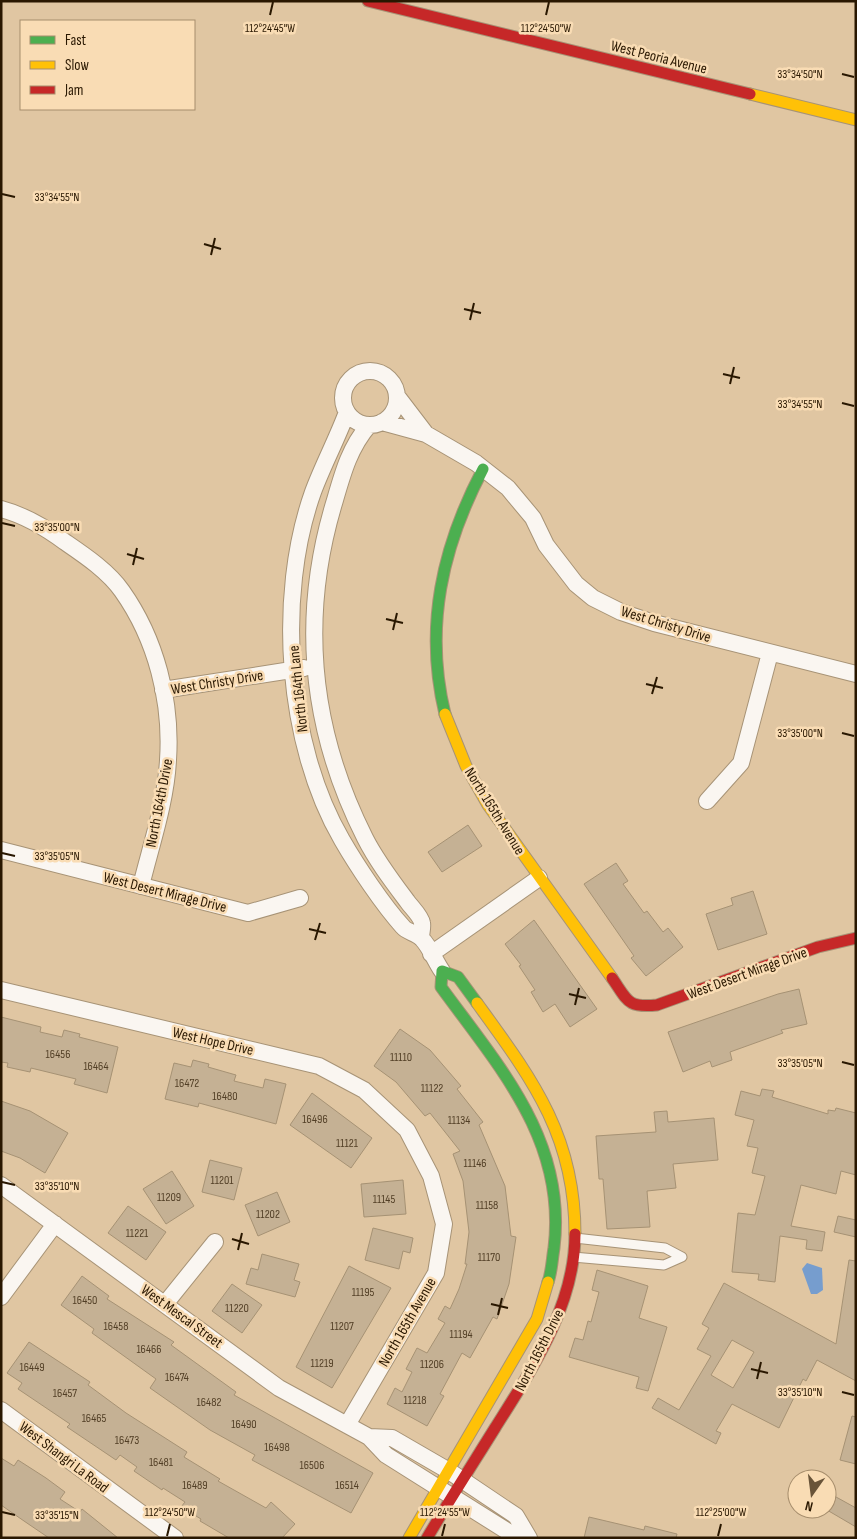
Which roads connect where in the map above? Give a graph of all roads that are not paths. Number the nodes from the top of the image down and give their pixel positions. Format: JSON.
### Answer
{"nodes":[{"id":1,"x":368,"y":1,"type":"edge"},
{"id":2,"x":856,"y":120,"type":"edge"},
{"id":3,"x":397,"y":396,"type":"junction"},
{"id":4,"x":347,"y":412,"type":"junction"},
{"id":5,"x":375,"y":423,"type":"junction"},
{"id":6,"x":426,"y":434,"type":"junction"},
{"id":7,"x":483,"y":469,"type":"junction"},
{"id":8,"x":1,"y":509,"type":"edge"},
{"id":9,"x":770,"y":652,"type":"junction"},
{"id":10,"x":316,"y":666,"type":"junction"},
{"id":11,"x":294,"y":669,"type":"junction"},
{"id":12,"x":856,"y":674,"type":"edge"},
{"id":13,"x":163,"y":690,"type":"junction"},
{"id":14,"x":707,"y":801,"type":"dead end"},
{"id":15,"x":1,"y":850,"type":"edge"},
{"id":16,"x":539,"y":878,"type":"junction"},
{"id":17,"x":141,"y":886,"type":"junction"},
{"id":18,"x":300,"y":898,"type":"dead end"},
{"id":19,"x":421,"y":938,"type":"junction"},
{"id":20,"x":856,"y":938,"type":"edge"},
{"id":21,"x":431,"y":954,"type":"junction"},
{"id":22,"x":442,"y":970,"type":"junction"},
{"id":23,"x":1,"y":990,"type":"edge"},
{"id":24,"x":638,"y":1007,"type":"joint"},
{"id":25,"x":407,"y":1130,"type":"joint"},
{"id":26,"x":1,"y":1185,"type":"edge"},
{"id":27,"x":55,"y":1224,"type":"junction"},
{"id":28,"x":574,"y":1238,"type":"junction"},
{"id":29,"x":215,"y":1242,"type":"dead end"},
{"id":30,"x":573,"y":1257,"type":"junction"},
{"id":31,"x":1,"y":1297,"type":"edge"},
{"id":32,"x":165,"y":1304,"type":"junction"},
{"id":33,"x":1,"y":1410,"type":"edge"},
{"id":34,"x":347,"y":1425,"type":"junction"},
{"id":35,"x":369,"y":1437,"type":"junction"},
{"id":36,"x":448,"y":1471,"type":"junction"},
{"id":37,"x":462,"y":1481,"type":"junction"},
{"id":38,"x":446,"y":1492,"type":"junction"},
{"id":39,"x":527,"y":1534,"type":"edge"},
{"id":40,"x":175,"y":1538,"type":"edge"},
{"id":41,"x":410,"y":1538,"type":"edge"},
{"id":42,"x":427,"y":1538,"type":"edge"}],
"edges":[{"from":1,"to":2,"type":"street","name":"West Peoria Avenue"},
{"from":3,"to":4,"type":"street","name":"North 164th Lane"},
{"from":3,"to":5,"type":"street","name":"North 164th Lane"},
{"from":3,"to":6,"type":"street"},
{"from":4,"to":5,"type":"street"},
{"from":4,"to":11,"type":"street","name":"North 164th Lane"},
{"from":5,"to":6,"type":"street"},
{"from":5,"to":10,"type":"street","name":"North 164th Lane"},
{"from":6,"to":7,"type":"street","name":"West Christy Drive"},
{"from":7,"to":9,"type":"street","name":"West Christy Drive"},
{"from":7,"to":16,"type":"street","name":"North 165th Avenue"},
{"from":8,"to":13,"type":"street","name":"West Christy Drive"},
{"from":9,"to":12,"type":"street","name":"West Christy Drive"},
{"from":9,"to":14,"type":"street"},
{"from":10,"to":11,"type":"street","name":"West Christy Drive"},
{"from":10,"to":19,"type":"street","name":"North 164th Lane"},
{"from":11,"to":13,"type":"street","name":"West Christy Drive"},
{"from":11,"to":19,"type":"street","name":"North 164th Lane"},
{"from":13,"to":17,"type":"street","name":"North 164th Drive"},
{"from":15,"to":17,"type":"street","name":"West Desert Mirage Drive"},
{"from":16,"to":21,"type":"street"},
{"from":16,"to":24,"type":"street","name":"North 165th Avenue"},
{"from":17,"to":18,"type":"street","name":"West Desert Mirage Drive"},
{"from":19,"to":21,"type":"street","name":"North 164th Lane"},
{"from":20,"to":24,"type":"street","name":"West Desert Mirage Drive"},
{"from":21,"to":22,"type":"street","name":"North 165th Drive"},
{"from":22,"to":28,"type":"street","name":"North 165th Drive"},
{"from":22,"to":36,"type":"street","name":"North 165th Drive"},
{"from":23,"to":25,"type":"street","name":"West Hope Drive"},
{"from":25,"to":34,"type":"street","name":"North 165th Avenue"},
{"from":26,"to":27,"type":"street","name":"West Mescal Street"},
{"from":27,"to":31,"type":"street"},
{"from":27,"to":32,"type":"street","name":"West Mescal Street"},
{"from":28,"to":30,"type":"street","name":"North 165th Drive"},
{"from":28,"to":30,"type":"lane"},
{"from":29,"to":32,"type":"street"},
{"from":30,"to":37,"type":"street","name":"North 165th Drive"},
{"from":32,"to":34,"type":"street","name":"West Mescal Street"},
{"from":33,"to":40,"type":"street","name":"West Shangri La Road"},
{"from":34,"to":35,"type":"street","name":"West Mescal Street"},
{"from":35,"to":36,"type":"street","name":"West Mescal Street"},
{"from":35,"to":38,"type":"street","name":"West Mescal Street"},
{"from":36,"to":37,"type":"street","name":"West Mescal Street"},
{"from":36,"to":38,"type":"street","name":"North 165th Drive"},
{"from":37,"to":38,"type":"street","name":"North 165th Drive"},
{"from":37,"to":39,"type":"street","name":"West Mescal Street"},
{"from":38,"to":39,"type":"street","name":"West Mescal Street"},
{"from":38,"to":41,"type":"street","name":"North 165th Drive"},
{"from":38,"to":42,"type":"street","name":"North 165th Drive"}]}
